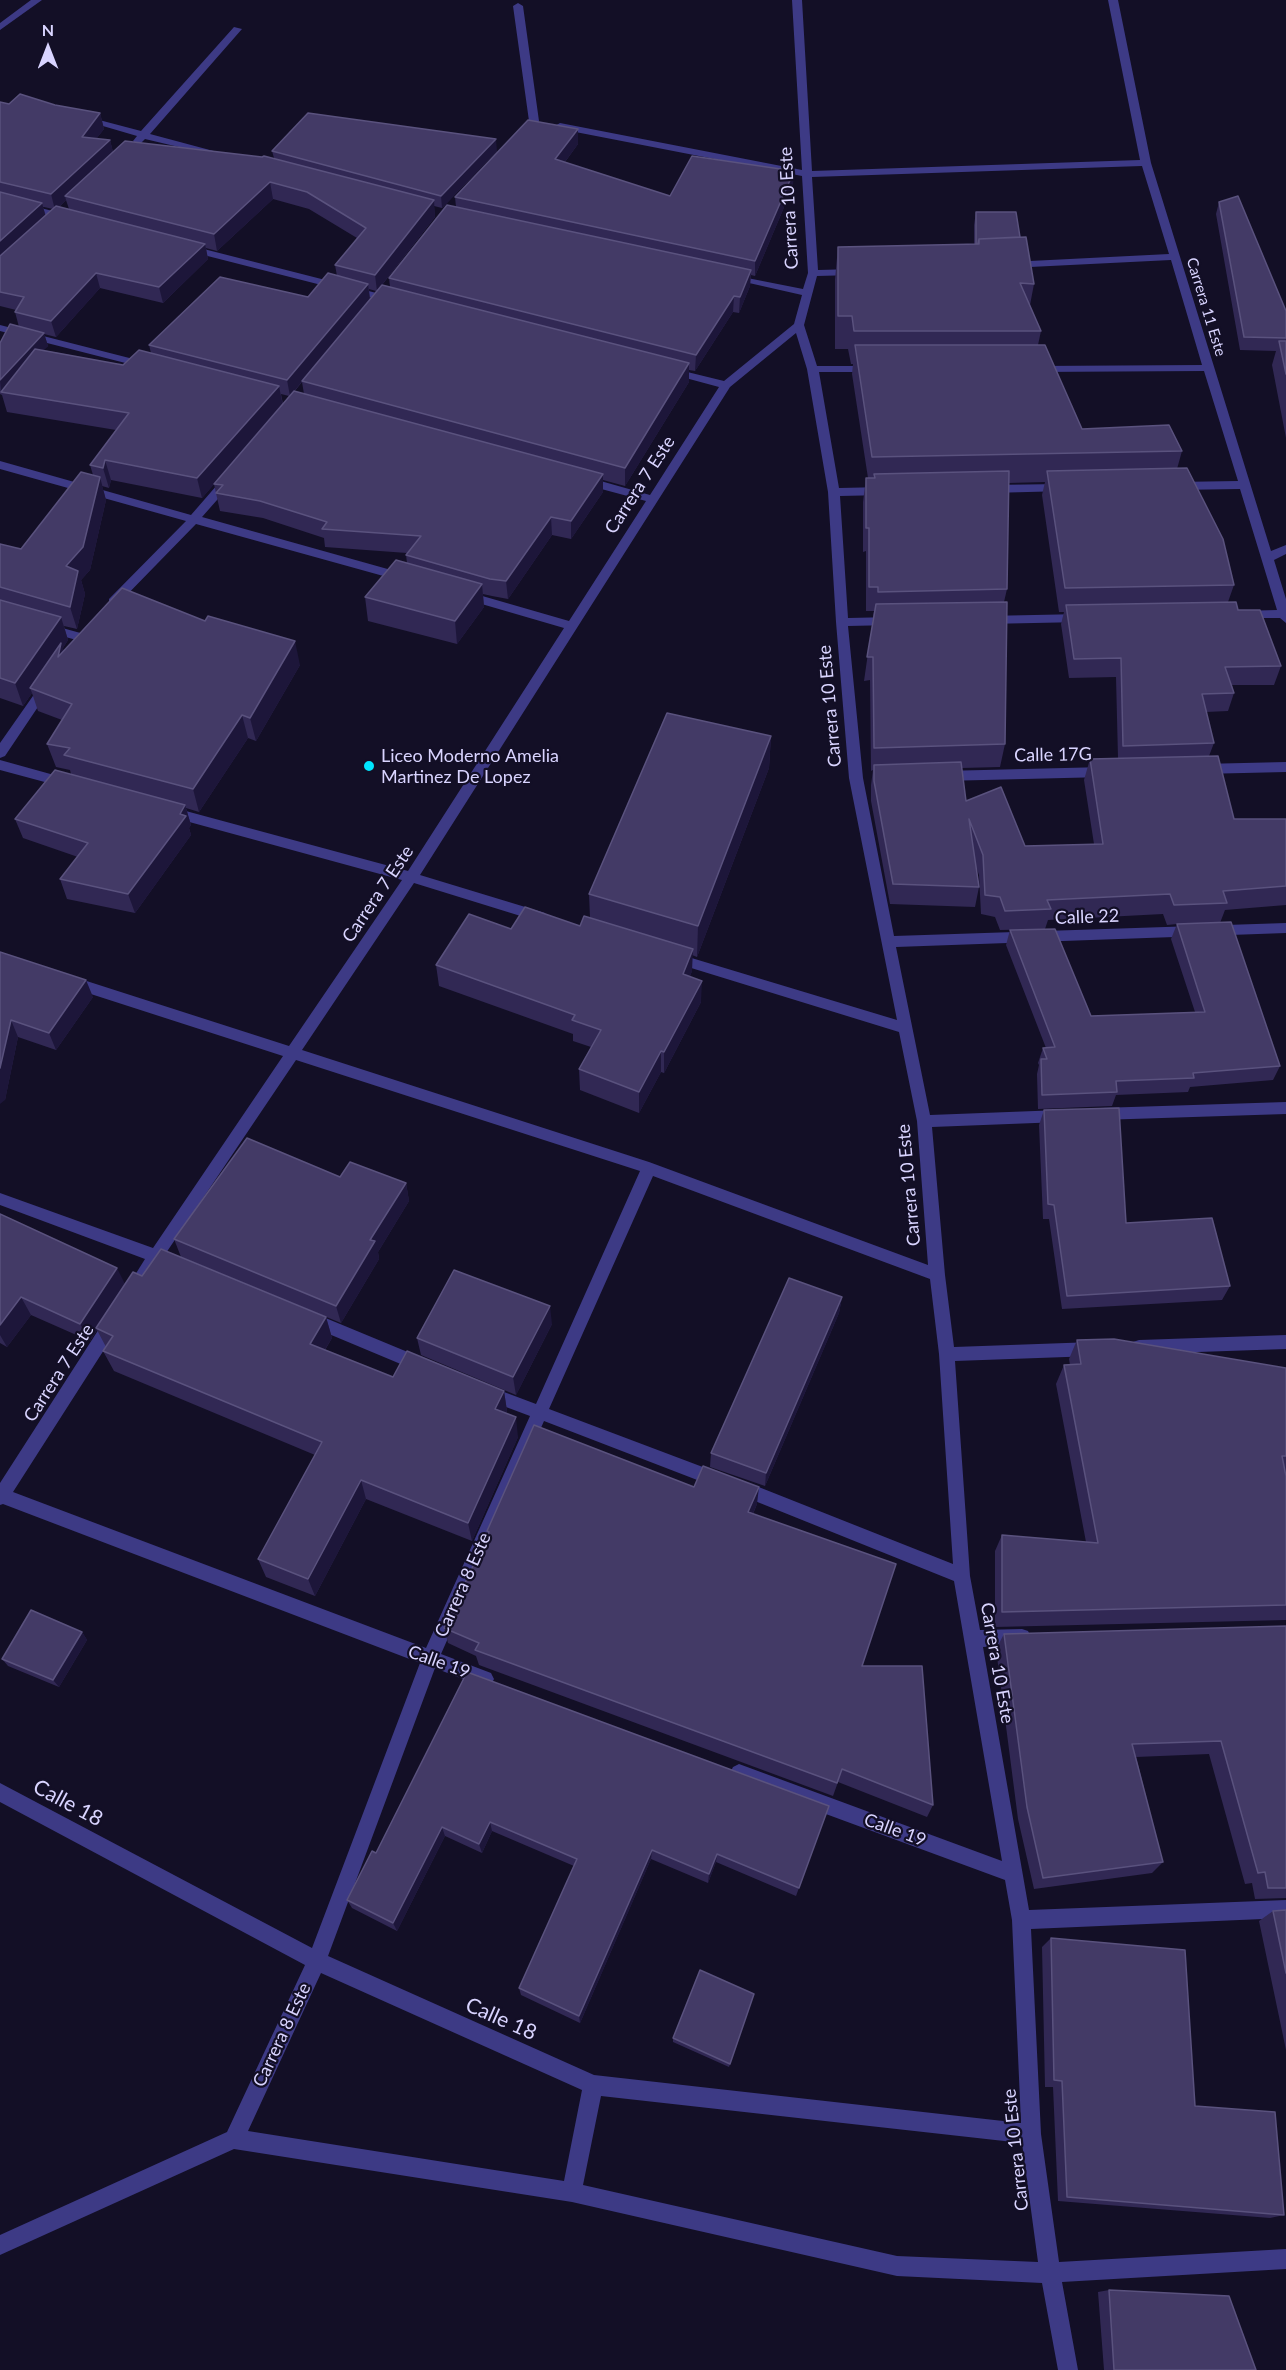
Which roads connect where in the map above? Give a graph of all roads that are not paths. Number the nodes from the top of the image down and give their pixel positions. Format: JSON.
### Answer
{"nodes":[{"id":1,"x":37,"y":0,"type":"edge"},
{"id":2,"x":797,"y":0,"type":"edge"},
{"id":3,"x":1113,"y":0,"type":"edge"},
{"id":4,"x":518,"y":6,"type":"dead end"},
{"id":5,"x":0,"y":27,"type":"edge"},
{"id":6,"x":237,"y":29,"type":"dead end"},
{"id":7,"x":78,"y":117,"type":"edge"},
{"id":8,"x":534,"y":121,"type":"junction"},
{"id":9,"x":144,"y":135,"type":"junction"},
{"id":10,"x":510,"y":147,"type":"edge"},
{"id":11,"x":127,"y":151,"type":"edge"},
{"id":12,"x":225,"y":157,"type":"edge"},
{"id":13,"x":1146,"y":163,"type":"junction"},
{"id":14,"x":806,"y":174,"type":"junction"},
{"id":15,"x":0,"y":201,"type":"edge"},
{"id":16,"x":80,"y":221,"type":"edge"},
{"id":17,"x":173,"y":245,"type":"edge"},
{"id":18,"x":1175,"y":258,"type":"junction"},
{"id":19,"x":999,"y":265,"type":"edge"},
{"id":20,"x":871,"y":271,"type":"edge"},
{"id":21,"x":718,"y":273,"type":"edge"},
{"id":22,"x":813,"y":273,"type":"junction"},
{"id":23,"x":809,"y":293,"type":"junction"},
{"id":24,"x":404,"y":303,"type":"edge"},
{"id":25,"x":800,"y":325,"type":"junction"},
{"id":26,"x":0,"y":328,"type":"edge"},
{"id":27,"x":657,"y":367,"type":"edge"},
{"id":28,"x":158,"y":368,"type":"edge"},
{"id":29,"x":1209,"y":368,"type":"junction"},
{"id":30,"x":813,"y":369,"type":"junction"},
{"id":31,"x":885,"y":369,"type":"edge"},
{"id":32,"x":1017,"y":369,"type":"edge"},
{"id":33,"x":726,"y":385,"type":"junction"},
{"id":34,"x":0,"y":465,"type":"edge"},
{"id":35,"x":233,"y":474,"type":"edge"},
{"id":36,"x":572,"y":477,"type":"edge"},
{"id":37,"x":1245,"y":485,"type":"junction"},
{"id":38,"x":1163,"y":487,"type":"edge"},
{"id":39,"x":1069,"y":488,"type":"edge"},
{"id":40,"x":975,"y":490,"type":"edge"},
{"id":41,"x":893,"y":491,"type":"edge"},
{"id":42,"x":834,"y":492,"type":"junction"},
{"id":43,"x":652,"y":499,"type":"junction"},
{"id":44,"x":195,"y":518,"type":"junction"},
{"id":45,"x":1286,"y":549,"type":"edge"},
{"id":46,"x":1267,"y":558,"type":"junction"},
{"id":47,"x":412,"y":580,"type":"edge"},
{"id":48,"x":458,"y":593,"type":"edge"},
{"id":49,"x":105,"y":612,"type":"edge"},
{"id":50,"x":1225,"y":615,"type":"edge"},
{"id":51,"x":1285,"y":617,"type":"edge"},
{"id":52,"x":1093,"y":618,"type":"edge"},
{"id":53,"x":974,"y":620,"type":"edge"},
{"id":54,"x":902,"y":621,"type":"edge"},
{"id":55,"x":842,"y":622,"type":"junction"},
{"id":56,"x":34,"y":624,"type":"edge"},
{"id":57,"x":572,"y":626,"type":"junction"},
{"id":58,"x":80,"y":638,"type":"edge"},
{"id":59,"x":53,"y":676,"type":"edge"},
{"id":60,"x":0,"y":753,"type":"edge"},
{"id":61,"x":0,"y":765,"type":"edge"},
{"id":62,"x":1286,"y":767,"type":"edge"},
{"id":63,"x":1191,"y":770,"type":"edge"},
{"id":64,"x":1119,"y":771,"type":"edge"},
{"id":65,"x":928,"y":776,"type":"edge"},
{"id":66,"x":80,"y":787,"type":"edge"},
{"id":67,"x":160,"y":809,"type":"edge"},
{"id":68,"x":411,"y":878,"type":"junction"},
{"id":69,"x":549,"y":920,"type":"edge"},
{"id":70,"x":1286,"y":928,"type":"edge"},
{"id":71,"x":889,"y":942,"type":"junction"},
{"id":72,"x":664,"y":955,"type":"edge"},
{"id":73,"x":56,"y":977,"type":"edge"},
{"id":74,"x":904,"y":1028,"type":"junction"},
{"id":75,"x":292,"y":1054,"type":"junction"},
{"id":76,"x":1286,"y":1108,"type":"edge"},
{"id":77,"x":924,"y":1121,"type":"junction"},
{"id":78,"x":649,"y":1168,"type":"junction"},
{"id":79,"x":0,"y":1199,"type":"edge"},
{"id":80,"x":156,"y":1256,"type":"junction"},
{"id":81,"x":178,"y":1264,"type":"edge"},
{"id":82,"x":937,"y":1275,"type":"junction"},
{"id":83,"x":137,"y":1286,"type":"edge"},
{"id":84,"x":298,"y":1314,"type":"edge"},
{"id":85,"x":117,"y":1316,"type":"edge"},
{"id":86,"x":1286,"y":1342,"type":"edge"},
{"id":87,"x":947,"y":1354,"type":"junction"},
{"id":88,"x":441,"y":1373,"type":"edge"},
{"id":89,"x":474,"y":1387,"type":"edge"},
{"id":90,"x":539,"y":1414,"type":"junction"},
{"id":91,"x":0,"y":1496,"type":"edge"},
{"id":92,"x":962,"y":1576,"type":"junction"},
{"id":93,"x":1042,"y":1637,"type":"edge"},
{"id":94,"x":972,"y":1639,"type":"junction"},
{"id":95,"x":430,"y":1659,"type":"junction"},
{"id":96,"x":497,"y":1683,"type":"edge"},
{"id":97,"x":722,"y":1767,"type":"edge"},
{"id":98,"x":0,"y":1792,"type":"edge"},
{"id":99,"x":1014,"y":1875,"type":"junction"},
{"id":100,"x":1286,"y":1909,"type":"edge"},
{"id":101,"x":1021,"y":1920,"type":"junction"},
{"id":102,"x":317,"y":1961,"type":"junction"},
{"id":103,"x":593,"y":2085,"type":"junction"},
{"id":104,"x":1030,"y":2134,"type":"junction"},
{"id":105,"x":234,"y":2139,"type":"junction"},
{"id":106,"x":572,"y":2192,"type":"junction"},
{"id":107,"x":0,"y":2245,"type":"edge"},
{"id":108,"x":1286,"y":2259,"type":"edge"},
{"id":109,"x":1050,"y":2273,"type":"junction"},
{"id":110,"x":1068,"y":2370,"type":"edge"}],
"edges":[{"from":1,"to":5,"type":"street"},
{"from":2,"to":14,"type":"street","name":"Carrera 10 Este"},
{"from":3,"to":13,"type":"street","name":"Carrera 11 Este"},
{"from":4,"to":8,"type":"street"},
{"from":6,"to":9,"type":"street"},
{"from":7,"to":9,"type":"street"},
{"from":8,"to":10,"type":"street"},
{"from":8,"to":14,"type":"street"},
{"from":9,"to":11,"type":"street"},
{"from":9,"to":12,"type":"street"},
{"from":13,"to":14,"type":"street"},
{"from":13,"to":18,"type":"street","name":"Carrera 11 Este"},
{"from":14,"to":22,"type":"street","name":"Carrera 10 Este"},
{"from":15,"to":16,"type":"street"},
{"from":17,"to":24,"type":"street"},
{"from":18,"to":19,"type":"street"},
{"from":18,"to":29,"type":"street","name":"Carrera 11 Este"},
{"from":20,"to":22,"type":"street"},
{"from":21,"to":23,"type":"street"},
{"from":22,"to":23,"type":"street","name":"Carrera 10 Este"},
{"from":23,"to":25,"type":"street","name":"Carrera 10 Este"},
{"from":25,"to":30,"type":"street","name":"Carrera 10 Este"},
{"from":25,"to":33,"type":"street","name":"Carrera 7 Este"},
{"from":26,"to":28,"type":"street"},
{"from":27,"to":33,"type":"street"},
{"from":29,"to":32,"type":"street"},
{"from":29,"to":37,"type":"street","name":"Carrera 11 Este"},
{"from":30,"to":31,"type":"street"},
{"from":30,"to":42,"type":"street","name":"Carrera 10 Este"},
{"from":33,"to":43,"type":"street","name":"Carrera 7 Este"},
{"from":34,"to":44,"type":"street"},
{"from":35,"to":44,"type":"street"},
{"from":36,"to":43,"type":"street"},
{"from":37,"to":38,"type":"street"},
{"from":37,"to":46,"type":"street","name":"Carrera 11 Este"},
{"from":39,"to":40,"type":"street"},
{"from":41,"to":42,"type":"street"},
{"from":42,"to":55,"type":"street","name":"Carrera 10 Este"},
{"from":43,"to":57,"type":"street","name":"Carrera 7 Este"},
{"from":44,"to":47,"type":"street"},
{"from":44,"to":49,"type":"street"},
{"from":45,"to":46,"type":"street"},
{"from":46,"to":51,"type":"street","name":"Carrera 11 Este"},
{"from":48,"to":57,"type":"street"},
{"from":50,"to":51,"type":"street"},
{"from":52,"to":53,"type":"street"},
{"from":54,"to":55,"type":"street"},
{"from":55,"to":71,"type":"street","name":"Carrera 10 Este"},
{"from":56,"to":58,"type":"street"},
{"from":57,"to":68,"type":"street","name":"Carrera 7 Este"},
{"from":59,"to":60,"type":"street"},
{"from":61,"to":66,"type":"street"},
{"from":62,"to":63,"type":"street"},
{"from":64,"to":65,"type":"street","name":"Calle 17G"},
{"from":67,"to":68,"type":"street"},
{"from":68,"to":69,"type":"street"},
{"from":68,"to":75,"type":"street","name":"Carrera 7 Este"},
{"from":70,"to":71,"type":"street","name":"Calle 22"},
{"from":71,"to":74,"type":"street","name":"Carrera 10 Este"},
{"from":72,"to":74,"type":"street"},
{"from":73,"to":75,"type":"street"},
{"from":74,"to":77,"type":"street","name":"Carrera 10 Este"},
{"from":75,"to":78,"type":"street"},
{"from":75,"to":80,"type":"street","name":"Carrera 7 Este"},
{"from":76,"to":77,"type":"street"},
{"from":77,"to":82,"type":"street","name":"Carrera 10 Este"},
{"from":78,"to":82,"type":"street"},
{"from":78,"to":90,"type":"street","name":"Carrera 8 Este"},
{"from":79,"to":80,"type":"street"},
{"from":80,"to":81,"type":"street"},
{"from":80,"to":83,"type":"street","name":"Carrera 7 Este"},
{"from":82,"to":87,"type":"street","name":"Carrera 10 Este"},
{"from":84,"to":88,"type":"street"},
{"from":85,"to":91,"type":"street","name":"Carrera 7 Este"},
{"from":86,"to":87,"type":"street"},
{"from":87,"to":92,"type":"street","name":"Carrera 10 Este"},
{"from":89,"to":90,"type":"street"},
{"from":90,"to":92,"type":"street"},
{"from":90,"to":95,"type":"street","name":"Carrera 8 Este"},
{"from":91,"to":95,"type":"street","name":"Calle 19"},
{"from":92,"to":94,"type":"street","name":"Carrera 10 Este"},
{"from":93,"to":94,"type":"street"},
{"from":94,"to":99,"type":"street","name":"Carrera 10 Este"},
{"from":95,"to":96,"type":"street","name":"Calle 19"},
{"from":95,"to":102,"type":"street","name":"Carrera 8 Este"},
{"from":97,"to":99,"type":"street","name":"Calle 19"},
{"from":98,"to":102,"type":"street","name":"Calle 18"},
{"from":99,"to":101,"type":"street","name":"Carrera 10 Este"},
{"from":100,"to":101,"type":"street"},
{"from":101,"to":104,"type":"street","name":"Carrera 10 Este"},
{"from":102,"to":103,"type":"street","name":"Calle 18"},
{"from":102,"to":105,"type":"street","name":"Carrera 8 Este"},
{"from":103,"to":104,"type":"street","name":"Calle 18"},
{"from":103,"to":106,"type":"street"},
{"from":104,"to":109,"type":"street","name":"Carrera 10 Este"},
{"from":105,"to":106,"type":"street"},
{"from":105,"to":107,"type":"street"},
{"from":106,"to":109,"type":"street"},
{"from":108,"to":109,"type":"street"},
{"from":109,"to":110,"type":"street","name":"Carrera 10 Este"}]}
